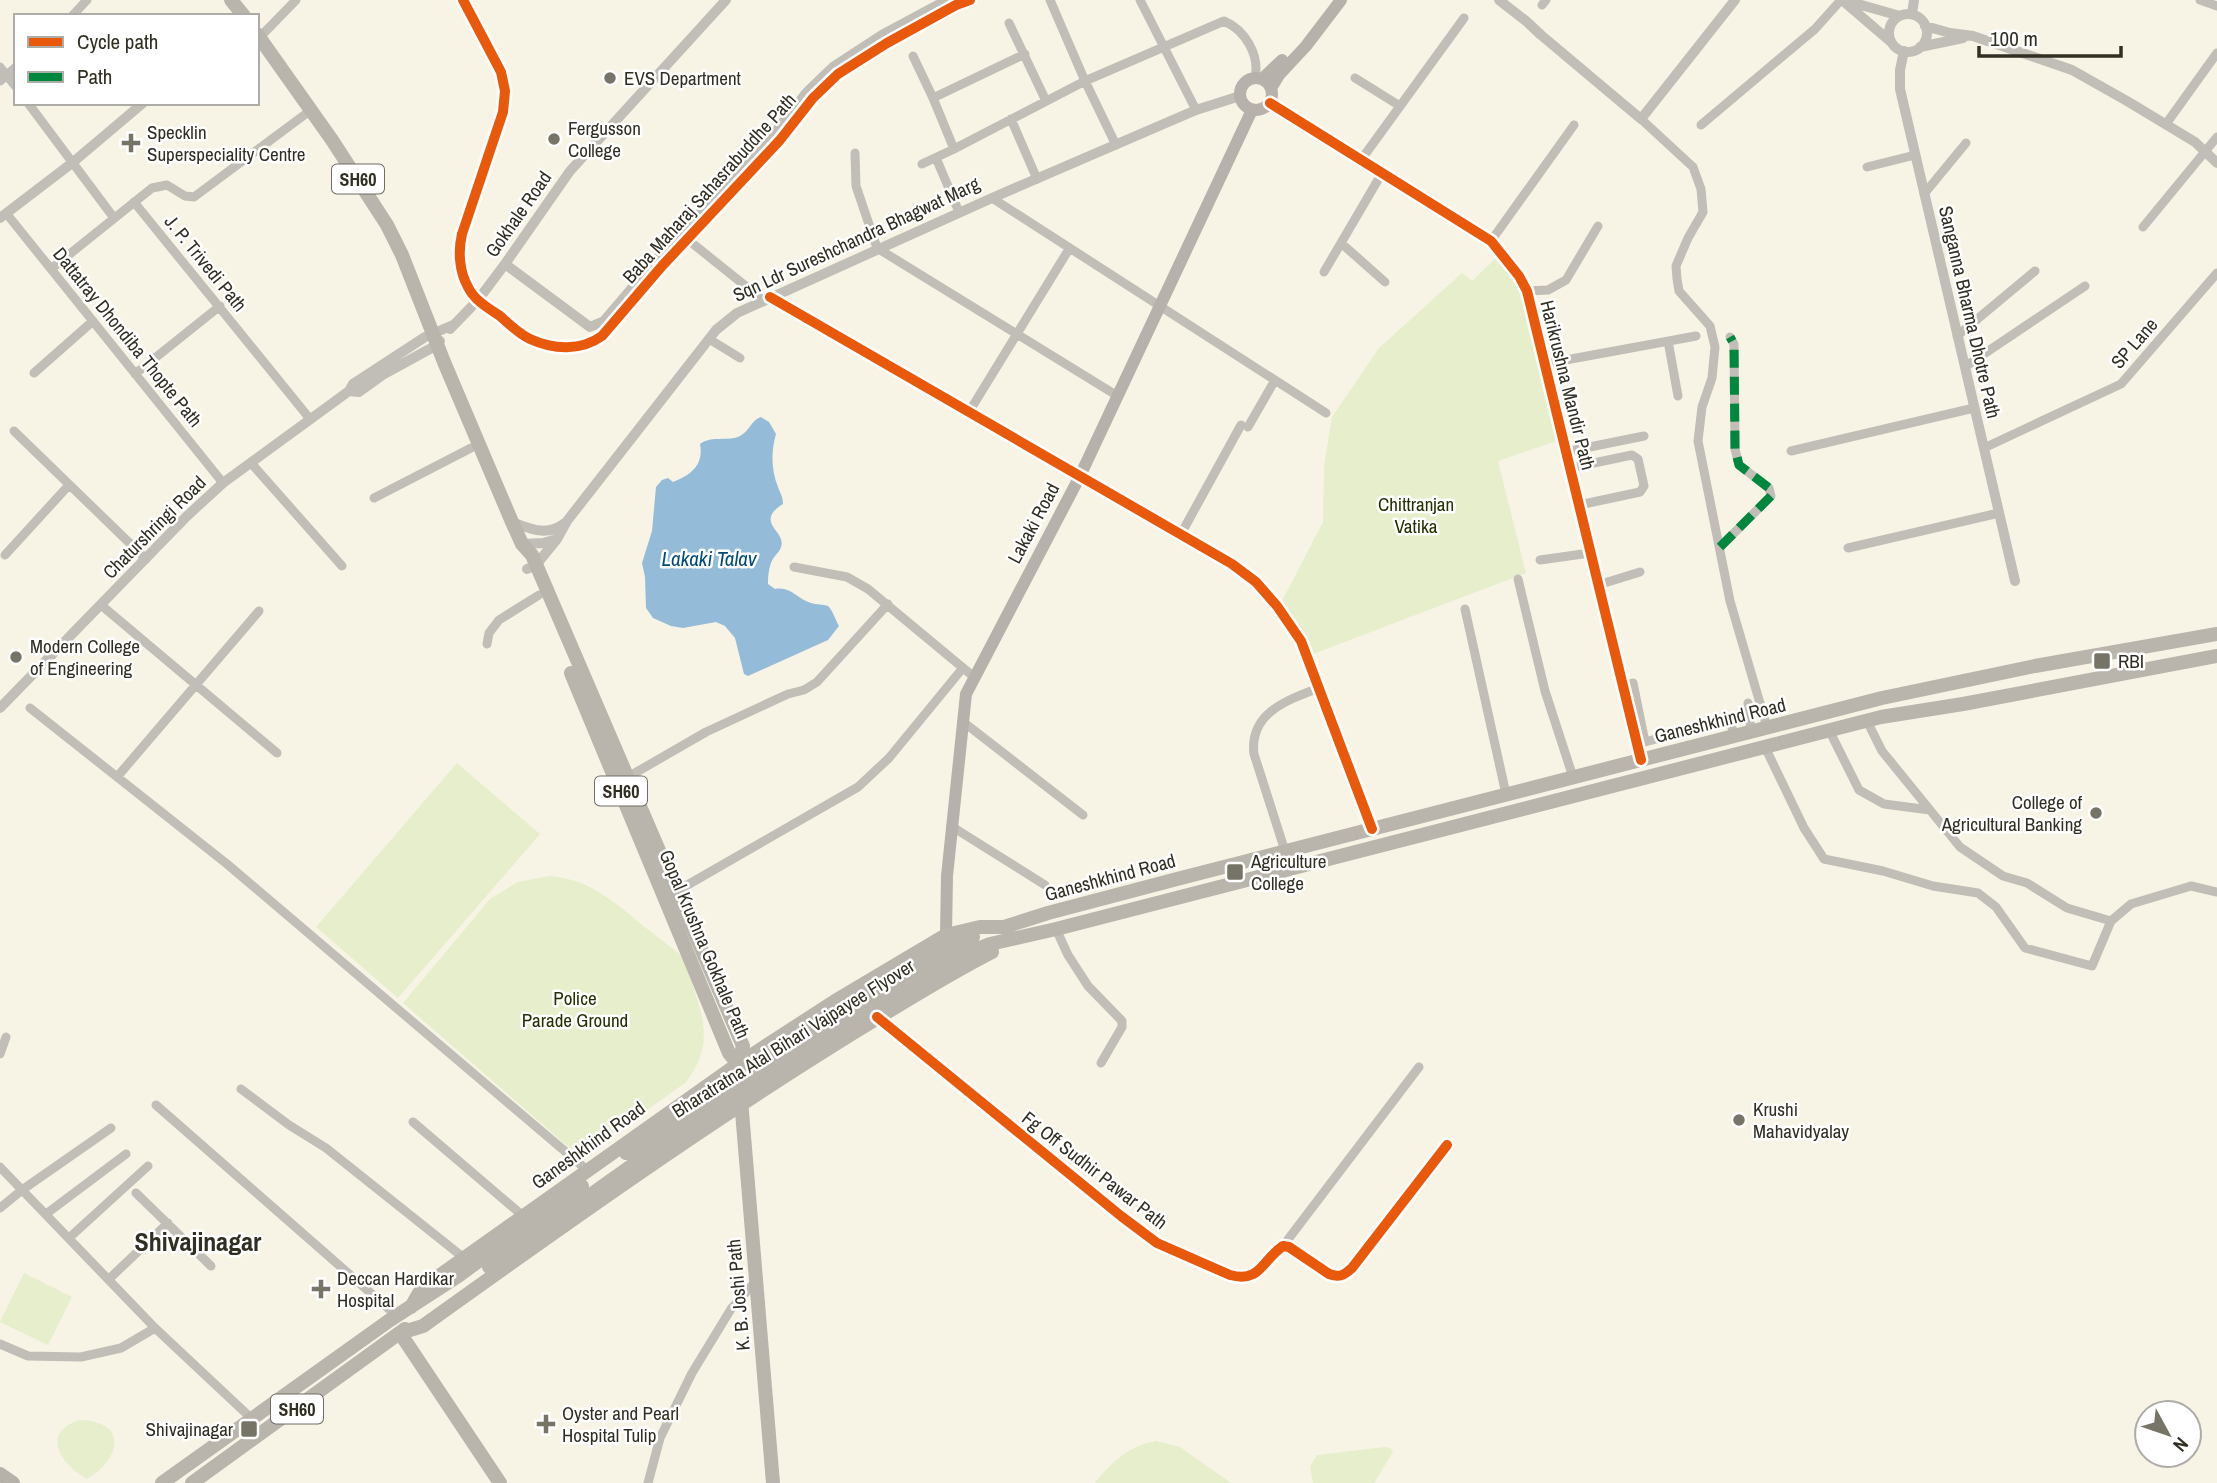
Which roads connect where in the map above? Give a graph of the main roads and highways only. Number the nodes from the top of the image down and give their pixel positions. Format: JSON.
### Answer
{"nodes":[{"id":1,"x":231,"y":0,"type":"edge"},
{"id":2,"x":1332,"y":0,"type":"edge"},
{"id":3,"x":1341,"y":0,"type":"edge"},
{"id":4,"x":242,"y":14,"type":"edge"},
{"id":5,"x":259,"y":36,"type":"edge"},
{"id":6,"x":1263,"y":82,"type":"junction"},
{"id":7,"x":1252,"y":110,"type":"junction"},
{"id":8,"x":434,"y":340,"type":"junction"},
{"id":9,"x":522,"y":544,"type":"junction"},
{"id":10,"x":532,"y":567,"type":"junction"},
{"id":11,"x":2217,"y":634,"type":"edge"},
{"id":12,"x":2217,"y":656,"type":"edge"},
{"id":13,"x":1877,"y":699,"type":"junction"},
{"id":14,"x":1874,"y":719,"type":"junction"},
{"id":15,"x":1007,"y":933,"type":"junction"},
{"id":16,"x":946,"y":935,"type":"junction"},
{"id":17,"x":796,"y":1048,"type":"junction"},
{"id":18,"x":738,"y":1064,"type":"junction"},
{"id":19,"x":725,"y":1092,"type":"junction"},
{"id":20,"x":742,"y":1104,"type":"junction"},
{"id":21,"x":411,"y":1307,"type":"junction"},
{"id":22,"x":400,"y":1333,"type":"junction"},
{"id":23,"x":0,"y":1474,"type":"edge"},
{"id":24,"x":13,"y":1483,"type":"edge"},
{"id":25,"x":162,"y":1483,"type":"edge"},
{"id":26,"x":192,"y":1483,"type":"edge"},
{"id":27,"x":500,"y":1483,"type":"edge"},
{"id":28,"x":774,"y":1483,"type":"edge"}],
"edges":[{"from":1,"to":4,"type":"main road"},
{"from":2,"to":6,"type":"main road"},
{"from":3,"to":6,"type":"main road"},
{"from":5,"to":8,"type":"main road","name":"Gopal Krushna Gokhale Path","number":"SH60"},
{"from":6,"to":7,"type":"main road"},
{"from":6,"to":7,"type":"main road"},
{"from":7,"to":16,"type":"main road","name":"Lakaki Road"},
{"from":8,"to":9,"type":"main road","name":"Gopal Krushna Gokhale Path","number":"SH60"},
{"from":8,"to":9,"type":"main road","name":"Gopal Krushna Gokhale Path","number":"SH60"},
{"from":9,"to":10,"type":"main road","name":"Gopal Krushna Gokhale Path","number":"SH60"},
{"from":10,"to":18,"type":"main road","name":"Gopal Krushna Gokhale Path","number":"SH60"},
{"from":10,"to":18,"type":"main road","name":"Gopal Krushna Gokhale Path","number":"SH60"},
{"from":11,"to":13,"type":"main road","name":"Ganeshkhind Road"},
{"from":12,"to":14,"type":"main road","name":"Ganeshkhind Road"},
{"from":13,"to":14,"type":"main road"},
{"from":13,"to":15,"type":"main road","name":"Ganeshkhind Road"},
{"from":14,"to":15,"type":"main road","name":"Ganeshkhind Road"},
{"from":15,"to":16,"type":"main road","name":"Ganeshkhind Road"},
{"from":15,"to":17,"type":"main road","name":"Ganeshkhind Road"},
{"from":15,"to":17,"type":"main road","name":"Bharatratna Atal Bihari Vajpayee Flyover"},
{"from":16,"to":17,"type":"main road","name":"Ganeshkhind Road"},
{"from":17,"to":18,"type":"main road","name":"Ganeshkhind Road"},
{"from":17,"to":19,"type":"main road","name":"Bharatratna Atal Bihari Vajpayee Flyover","bridge":true},
{"from":17,"to":20,"type":"main road","name":"Ganeshkhind Road"},
{"from":18,"to":20,"type":"main road","name":"K. B. Joshi Path"},
{"from":18,"to":21,"type":"main road","name":"Ganeshkhind Road","number":"SH60"},
{"from":19,"to":21,"type":"main road","name":"Bharatratna Atal Bihari Vajpayee Flyover"},
{"from":19,"to":22,"type":"main road","name":"Bharatratna Atal Bihari Vajpayee Flyover"},
{"from":20,"to":22,"type":"main road","name":"Ganeshkhind Road","number":"SH60"},
{"from":20,"to":28,"type":"main road","name":"K. B. Joshi Path"},
{"from":21,"to":25,"type":"main road","name":"Ganeshkhind Road","number":"SH60"},
{"from":22,"to":26,"type":"main road","name":"Ganeshkhind Road","number":"SH60"},
{"from":22,"to":27,"type":"main road"},
{"from":23,"to":24,"type":"highway"}]}
